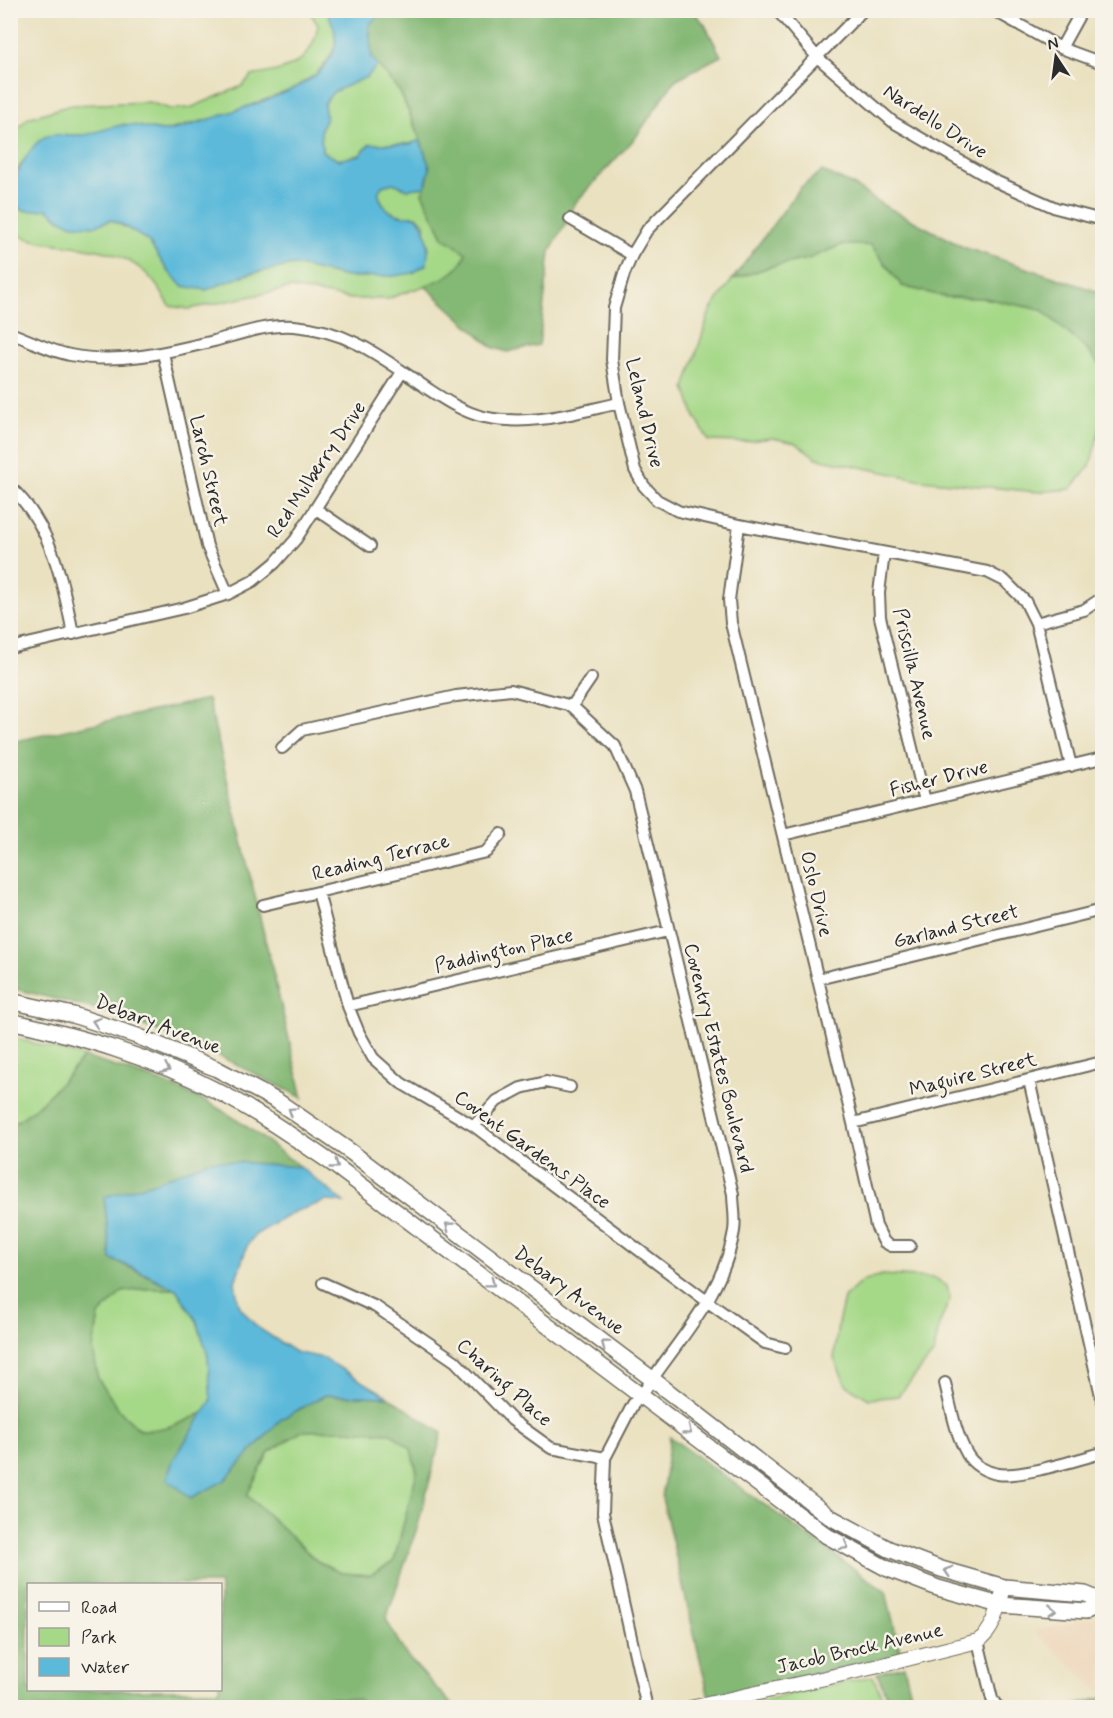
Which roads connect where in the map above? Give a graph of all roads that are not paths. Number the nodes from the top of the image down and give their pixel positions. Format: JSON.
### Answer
{"nodes":[{"id":1,"x":777,"y":10,"type":"edge"},
{"id":2,"x":863,"y":10,"type":"edge"},
{"id":3,"x":993,"y":10,"type":"edge"},
{"id":4,"x":1082,"y":10,"type":"edge"},
{"id":5,"x":1061,"y":48,"type":"junction"},
{"id":6,"x":817,"y":57,"type":"junction"},
{"id":7,"x":1102,"y":63,"type":"edge"},
{"id":8,"x":570,"y":219,"type":"dead end"},
{"id":9,"x":1102,"y":220,"type":"edge"},
{"id":10,"x":632,"y":255,"type":"junction"},
{"id":11,"x":10,"y":333,"type":"edge"},
{"id":12,"x":163,"y":353,"type":"junction"},
{"id":13,"x":402,"y":372,"type":"junction"},
{"id":14,"x":619,"y":403,"type":"junction"},
{"id":15,"x":10,"y":487,"type":"edge"},
{"id":16,"x":316,"y":509,"type":"junction"},
{"id":17,"x":739,"y":525,"type":"junction"},
{"id":18,"x":370,"y":546,"type":"dead end"},
{"id":19,"x":884,"y":553,"type":"junction"},
{"id":20,"x":228,"y":594,"type":"junction"},
{"id":21,"x":1102,"y":598,"type":"edge"},
{"id":22,"x":1036,"y":624,"type":"junction"},
{"id":23,"x":73,"y":634,"type":"junction"},
{"id":24,"x":10,"y":648,"type":"edge"},
{"id":25,"x":591,"y":678,"type":"dead end"},
{"id":26,"x":572,"y":706,"type":"junction"},
{"id":27,"x":282,"y":748,"type":"dead end"},
{"id":28,"x":1102,"y":758,"type":"edge"},
{"id":29,"x":1071,"y":766,"type":"junction"},
{"id":30,"x":926,"y":801,"type":"junction"},
{"id":31,"x":501,"y":834,"type":"dead end"},
{"id":32,"x":783,"y":836,"type":"junction"},
{"id":33,"x":318,"y":892,"type":"junction"},
{"id":34,"x":263,"y":905,"type":"dead end"},
{"id":35,"x":1102,"y":910,"type":"edge"},
{"id":36,"x":668,"y":931,"type":"junction"},
{"id":37,"x":818,"y":979,"type":"junction"},
{"id":38,"x":10,"y":1001,"type":"edge"},
{"id":39,"x":348,"y":1006,"type":"junction"},
{"id":40,"x":10,"y":1021,"type":"edge"},
{"id":41,"x":1102,"y":1062,"type":"edge"},
{"id":42,"x":1029,"y":1080,"type":"junction"},
{"id":43,"x":570,"y":1087,"type":"dead end"},
{"id":44,"x":853,"y":1123,"type":"junction"},
{"id":45,"x":474,"y":1126,"type":"junction"},
{"id":46,"x":910,"y":1246,"type":"dead end"},
{"id":47,"x":323,"y":1283,"type":"dead end"},
{"id":48,"x":708,"y":1302,"type":"junction"},
{"id":49,"x":785,"y":1348,"type":"dead end"},
{"id":50,"x":652,"y":1379,"type":"junction"},
{"id":51,"x":945,"y":1383,"type":"dead end"},
{"id":52,"x":641,"y":1396,"type":"junction"},
{"id":53,"x":1102,"y":1400,"type":"edge"},
{"id":54,"x":1102,"y":1453,"type":"edge"},
{"id":55,"x":604,"y":1458,"type":"junction"},
{"id":56,"x":1004,"y":1587,"type":"junction"},
{"id":57,"x":1102,"y":1603,"type":"edge"},
{"id":58,"x":1000,"y":1605,"type":"junction"},
{"id":59,"x":978,"y":1641,"type":"junction"},
{"id":60,"x":647,"y":1707,"type":"edge"},
{"id":61,"x":690,"y":1707,"type":"edge"},
{"id":62,"x":998,"y":1707,"type":"edge"}],
"edges":[{"from":1,"to":6,"type":"street","name":"Nardello Drive"},
{"from":2,"to":6,"type":"street","name":"Leland Drive"},
{"from":3,"to":5,"type":"street"},
{"from":4,"to":5,"type":"street"},
{"from":5,"to":7,"type":"street"},
{"from":6,"to":9,"type":"street","name":"Nardello Drive"},
{"from":6,"to":10,"type":"street","name":"Leland Drive"},
{"from":8,"to":10,"type":"street"},
{"from":10,"to":14,"type":"street","name":"Leland Drive"},
{"from":11,"to":12,"type":"street"},
{"from":12,"to":13,"type":"street"},
{"from":12,"to":20,"type":"street","name":"Larch Street"},
{"from":13,"to":14,"type":"street"},
{"from":13,"to":16,"type":"street","name":"Red Mulberry Drive"},
{"from":14,"to":17,"type":"street","name":"Leland Drive"},
{"from":15,"to":23,"type":"street"},
{"from":16,"to":18,"type":"street"},
{"from":16,"to":20,"type":"street","name":"Red Mulberry Drive"},
{"from":17,"to":19,"type":"street","name":"Leland Drive"},
{"from":17,"to":32,"type":"street","name":"Oslo Drive"},
{"from":19,"to":22,"type":"street","name":"Leland Drive"},
{"from":19,"to":30,"type":"street","name":"Priscilla Avenue"},
{"from":20,"to":23,"type":"street","name":"Red Mulberry Drive"},
{"from":21,"to":22,"type":"street"},
{"from":22,"to":29,"type":"street","name":"Leland Drive"},
{"from":23,"to":24,"type":"street","name":"Red Mulberry Drive"},
{"from":25,"to":26,"type":"street"},
{"from":26,"to":27,"type":"street","name":"Coventry Estates Boulevard"},
{"from":26,"to":36,"type":"street","name":"Coventry Estates Boulevard"},
{"from":28,"to":29,"type":"street","name":"Fisher Drive"},
{"from":29,"to":30,"type":"street","name":"Fisher Drive"},
{"from":30,"to":32,"type":"street","name":"Fisher Drive"},
{"from":31,"to":33,"type":"street","name":"Reading Terrace"},
{"from":32,"to":37,"type":"street","name":"Oslo Drive"},
{"from":33,"to":34,"type":"street","name":"Reading Terrace"},
{"from":33,"to":39,"type":"street","name":"Covent Gardens Place"},
{"from":35,"to":37,"type":"street","name":"Garland Street"},
{"from":36,"to":39,"type":"street","name":"Paddington Place"},
{"from":36,"to":48,"type":"street","name":"Coventry Estates Boulevard"},
{"from":37,"to":44,"type":"street","name":"Oslo Drive"},
{"from":50,"to":38,"type":"main road","name":"Debary Avenue","one_way":true},
{"from":39,"to":45,"type":"street","name":"Covent Gardens Place"},
{"from":40,"to":52,"type":"main road","name":"Debary Avenue","one_way":true},
{"from":41,"to":42,"type":"street","name":"Maguire Street"},
{"from":42,"to":44,"type":"street","name":"Maguire Street"},
{"from":42,"to":53,"type":"street"},
{"from":43,"to":45,"type":"street"},
{"from":44,"to":46,"type":"street","name":"Oslo Drive"},
{"from":45,"to":48,"type":"street","name":"Covent Gardens Place"},
{"from":47,"to":55,"type":"street","name":"Charing Place"},
{"from":48,"to":49,"type":"street","name":"Covent Gardens Place"},
{"from":48,"to":50,"type":"street","name":"Coventry Estates Boulevard"},
{"from":50,"to":52,"type":"street","name":"Coventry Estates Boulevard"},
{"from":56,"to":50,"type":"main road","name":"Debary Avenue","one_way":true},
{"from":51,"to":54,"type":"street"},
{"from":52,"to":55,"type":"street","name":"Coventry Estates Boulevard"},
{"from":52,"to":58,"type":"main road","name":"Debary Avenue","one_way":true},
{"from":55,"to":60,"type":"street","name":"Coventry Estates Boulevard"},
{"from":56,"to":57,"type":"main road","name":"Debary Avenue"},
{"from":56,"to":58,"type":"street"},
{"from":58,"to":57,"type":"main road","name":"Debary Avenue","one_way":true},
{"from":58,"to":59,"type":"street"},
{"from":59,"to":61,"type":"street","name":"Jacob Brock Avenue"},
{"from":59,"to":62,"type":"street"}]}
